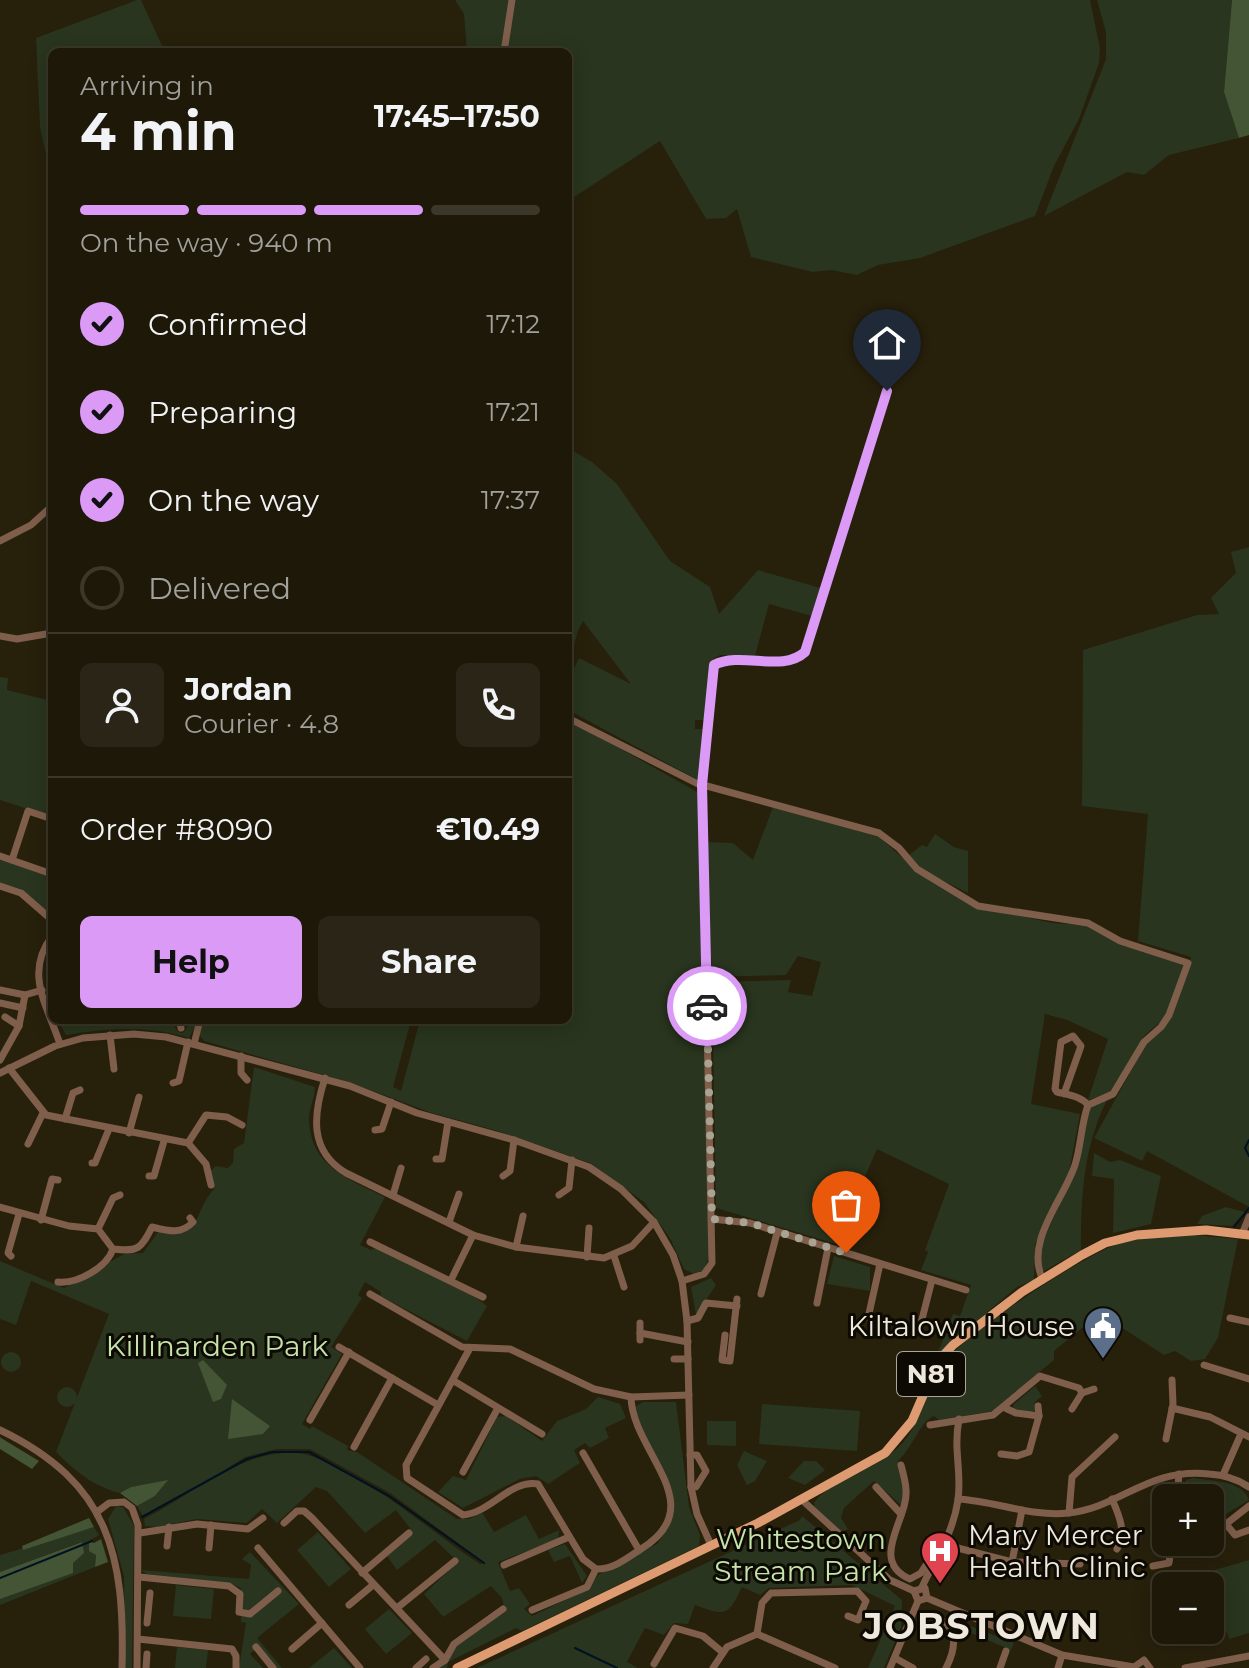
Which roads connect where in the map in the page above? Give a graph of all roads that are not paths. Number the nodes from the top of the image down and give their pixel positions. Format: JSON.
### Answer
{"nodes":[{"id":1,"x":512,"y":0,"type":"edge"},
{"id":2,"x":505,"y":48,"type":"edge"},
{"id":3,"x":887,"y":391,"type":"dead end"},
{"id":4,"x":48,"y":510,"type":"edge"},
{"id":5,"x":0,"y":541,"type":"edge"},
{"id":6,"x":48,"y":634,"type":"edge"},
{"id":7,"x":0,"y":636,"type":"edge"},
{"id":8,"x":572,"y":720,"type":"edge"},
{"id":9,"x":702,"y":785,"type":"junction"},
{"id":10,"x":48,"y":818,"type":"edge"},
{"id":11,"x":0,"y":856,"type":"edge"},
{"id":12,"x":12,"y":860,"type":"junction"},
{"id":13,"x":48,"y":873,"type":"edge"},
{"id":14,"x":0,"y":887,"type":"edge"},
{"id":15,"x":48,"y":917,"type":"edge"},
{"id":16,"x":48,"y":943,"type":"edge"},
{"id":17,"x":0,"y":990,"type":"edge"},
{"id":18,"x":42,"y":990,"type":"junction"},
{"id":19,"x":25,"y":995,"type":"junction"},
{"id":20,"x":0,"y":1003,"type":"edge"},
{"id":21,"x":48,"y":1003,"type":"edge"},
{"id":22,"x":23,"y":1008,"type":"junction"},
{"id":23,"x":5,"y":1017,"type":"dead end"},
{"id":24,"x":54,"y":1024,"type":"edge"},
{"id":25,"x":180,"y":1024,"type":"edge"},
{"id":26,"x":198,"y":1024,"type":"edge"},
{"id":27,"x":19,"y":1026,"type":"junction"},
{"id":28,"x":181,"y":1028,"type":"dead end"},
{"id":29,"x":110,"y":1035,"type":"junction"},
{"id":30,"x":191,"y":1043,"type":"junction"},
{"id":31,"x":60,"y":1044,"type":"junction"},
{"id":32,"x":7,"y":1048,"type":"junction"},
{"id":33,"x":16,"y":1053,"type":"dead end"},
{"id":34,"x":241,"y":1056,"type":"junction"},
{"id":35,"x":0,"y":1060,"type":"edge"},
{"id":36,"x":9,"y":1068,"type":"junction"},
{"id":37,"x":114,"y":1069,"type":"dead end"},
{"id":38,"x":0,"y":1073,"type":"edge"},
{"id":39,"x":325,"y":1078,"type":"junction"},
{"id":40,"x":247,"y":1080,"type":"dead end"},
{"id":41,"x":173,"y":1083,"type":"dead end"},
{"id":42,"x":80,"y":1090,"type":"dead end"},
{"id":43,"x":1064,"y":1094,"type":"junction"},
{"id":44,"x":139,"y":1097,"type":"dead end"},
{"id":45,"x":391,"y":1102,"type":"junction"},
{"id":46,"x":1088,"y":1105,"type":"junction"},
{"id":47,"x":43,"y":1113,"type":"junction"},
{"id":48,"x":65,"y":1119,"type":"junction"},
{"id":49,"x":448,"y":1122,"type":"junction"},
{"id":50,"x":242,"y":1125,"type":"dead end"},
{"id":51,"x":109,"y":1129,"type":"junction"},
{"id":52,"x":375,"y":1130,"type":"dead end"},
{"id":53,"x":129,"y":1133,"type":"junction"},
{"id":54,"x":514,"y":1140,"type":"junction"},
{"id":55,"x":164,"y":1141,"type":"junction"},
{"id":56,"x":188,"y":1143,"type":"junction"},
{"id":57,"x":28,"y":1144,"type":"dead end"},
{"id":58,"x":436,"y":1159,"type":"dead end"},
{"id":59,"x":572,"y":1160,"type":"junction"},
{"id":60,"x":92,"y":1163,"type":"dead end"},
{"id":61,"x":401,"y":1168,"type":"dead end"},
{"id":62,"x":149,"y":1176,"type":"dead end"},
{"id":63,"x":503,"y":1176,"type":"dead end"},
{"id":64,"x":58,"y":1180,"type":"dead end"},
{"id":65,"x":211,"y":1185,"type":"dead end"},
{"id":66,"x":459,"y":1194,"type":"dead end"},
{"id":67,"x":120,"y":1195,"type":"dead end"},
{"id":68,"x":393,"y":1195,"type":"junction"},
{"id":69,"x":559,"y":1195,"type":"dead end"},
{"id":70,"x":0,"y":1207,"type":"edge"},
{"id":71,"x":19,"y":1214,"type":"junction"},
{"id":72,"x":523,"y":1216,"type":"dead end"},
{"id":73,"x":1249,"y":1217,"type":"edge"},
{"id":74,"x":190,"y":1218,"type":"dead end"},
{"id":75,"x":712,"y":1219,"type":"junction"},
{"id":76,"x":41,"y":1220,"type":"junction"},
{"id":77,"x":449,"y":1222,"type":"junction"},
{"id":78,"x":654,"y":1222,"type":"junction"},
{"id":79,"x":589,"y":1228,"type":"dead end"},
{"id":80,"x":98,"y":1229,"type":"junction"},
{"id":81,"x":777,"y":1233,"type":"junction"},
{"id":82,"x":1245,"y":1234,"type":"edge"},
{"id":83,"x":473,"y":1235,"type":"junction"},
{"id":84,"x":370,"y":1242,"type":"dead end"},
{"id":85,"x":516,"y":1247,"type":"junction"},
{"id":86,"x":828,"y":1248,"type":"junction"},
{"id":87,"x":113,"y":1249,"type":"junction"},
{"id":88,"x":11,"y":1256,"type":"dead end"},
{"id":89,"x":614,"y":1256,"type":"junction"},
{"id":90,"x":587,"y":1257,"type":"junction"},
{"id":91,"x":880,"y":1264,"type":"junction"},
{"id":92,"x":451,"y":1280,"type":"junction"},
{"id":93,"x":932,"y":1280,"type":"junction"},
{"id":94,"x":1043,"y":1280,"type":"junction"},
{"id":95,"x":682,"y":1281,"type":"junction"},
{"id":96,"x":58,"y":1282,"type":"dead end"},
{"id":97,"x":624,"y":1287,"type":"dead end"},
{"id":98,"x":966,"y":1290,"type":"dead end"},
{"id":99,"x":370,"y":1294,"type":"dead end"},
{"id":100,"x":761,"y":1294,"type":"dead end"},
{"id":101,"x":483,"y":1297,"type":"dead end"},
{"id":102,"x":817,"y":1303,"type":"dead end"},
{"id":103,"x":868,"y":1318,"type":"dead end"},
{"id":104,"x":1230,"y":1318,"type":"dead end"},
{"id":105,"x":687,"y":1321,"type":"junction"},
{"id":106,"x":1249,"y":1322,"type":"edge"},
{"id":107,"x":640,"y":1323,"type":"dead end"},
{"id":108,"x":919,"y":1331,"type":"dead end"},
{"id":109,"x":725,"y":1335,"type":"dead end"},
{"id":110,"x":688,"y":1342,"type":"junction"},
{"id":111,"x":339,"y":1347,"type":"dead end"},
{"id":112,"x":470,"y":1348,"type":"junction"},
{"id":113,"x":349,"y":1352,"type":"junction"},
{"id":114,"x":674,"y":1359,"type":"dead end"},
{"id":115,"x":688,"y":1359,"type":"junction"},
{"id":116,"x":1204,"y":1365,"type":"dead end"},
{"id":117,"x":392,"y":1378,"type":"junction"},
{"id":118,"x":1249,"y":1379,"type":"edge"},
{"id":119,"x":1172,"y":1380,"type":"dead end"},
{"id":120,"x":454,"y":1381,"type":"junction"},
{"id":121,"x":1094,"y":1389,"type":"dead end"},
{"id":122,"x":1082,"y":1393,"type":"junction"},
{"id":123,"x":689,"y":1395,"type":"junction"},
{"id":124,"x":631,"y":1397,"type":"junction"},
{"id":125,"x":438,"y":1405,"type":"junction"},
{"id":126,"x":1038,"y":1406,"type":"dead end"},
{"id":127,"x":498,"y":1408,"type":"junction"},
{"id":128,"x":1005,"y":1408,"type":"junction"},
{"id":129,"x":1172,"y":1408,"type":"junction"},
{"id":130,"x":1072,"y":1409,"type":"dead end"},
{"id":131,"x":1039,"y":1416,"type":"junction"},
{"id":132,"x":959,"y":1419,"type":"junction"},
{"id":133,"x":310,"y":1420,"type":"dead end"},
{"id":134,"x":930,"y":1425,"type":"dead end"},
{"id":135,"x":0,"y":1430,"type":"edge"},
{"id":136,"x":542,"y":1434,"type":"dead end"},
{"id":137,"x":1245,"y":1436,"type":"edge"},
{"id":138,"x":1115,"y":1437,"type":"dead end"},
{"id":139,"x":1166,"y":1439,"type":"dead end"},
{"id":140,"x":354,"y":1447,"type":"dead end"},
{"id":141,"x":583,"y":1453,"type":"dead end"},
{"id":142,"x":1001,"y":1454,"type":"dead end"},
{"id":143,"x":690,"y":1455,"type":"junction"},
{"id":144,"x":901,"y":1465,"type":"dead end"},
{"id":145,"x":463,"y":1472,"type":"dead end"},
{"id":146,"x":1179,"y":1474,"type":"junction"},
{"id":147,"x":1223,"y":1475,"type":"junction"},
{"id":148,"x":1178,"y":1484,"type":"edge"},
{"id":149,"x":691,"y":1487,"type":"junction"},
{"id":150,"x":876,"y":1487,"type":"dead end"},
{"id":151,"x":1249,"y":1487,"type":"edge"},
{"id":152,"x":958,"y":1499,"type":"junction"},
{"id":153,"x":1112,"y":1499,"type":"junction"},
{"id":154,"x":802,"y":1500,"type":"junction"},
{"id":155,"x":1249,"y":1506,"type":"edge"},
{"id":156,"x":1022,"y":1510,"type":"junction"},
{"id":157,"x":97,"y":1512,"type":"junction"},
{"id":158,"x":1069,"y":1513,"type":"junction"},
{"id":159,"x":901,"y":1514,"type":"junction"},
{"id":160,"x":263,"y":1518,"type":"dead end"},
{"id":161,"x":284,"y":1523,"type":"dead end"},
{"id":162,"x":211,"y":1525,"type":"junction"},
{"id":163,"x":169,"y":1527,"type":"junction"},
{"id":164,"x":139,"y":1529,"type":"junction"},
{"id":165,"x":1244,"y":1529,"type":"edge"},
{"id":166,"x":409,"y":1533,"type":"dead end"},
{"id":167,"x":569,"y":1537,"type":"junction"},
{"id":168,"x":711,"y":1545,"type":"junction"},
{"id":169,"x":946,"y":1545,"type":"junction"},
{"id":170,"x":167,"y":1546,"type":"dead end"},
{"id":171,"x":209,"y":1548,"type":"dead end"},
{"id":172,"x":258,"y":1548,"type":"dead end"},
{"id":173,"x":1117,"y":1549,"type":"dead end"},
{"id":174,"x":639,"y":1550,"type":"junction"},
{"id":175,"x":1170,"y":1556,"type":"edge"},
{"id":176,"x":890,"y":1560,"type":"junction"},
{"id":177,"x":455,"y":1561,"type":"dead end"},
{"id":178,"x":928,"y":1562,"type":"dead end"},
{"id":179,"x":1012,"y":1562,"type":"junction"},
{"id":180,"x":1080,"y":1564,"type":"dead end"},
{"id":181,"x":504,"y":1565,"type":"dead end"},
{"id":182,"x":1153,"y":1566,"type":"dead end"},
{"id":183,"x":596,"y":1569,"type":"junction"},
{"id":184,"x":880,"y":1571,"type":"junction"},
{"id":185,"x":362,"y":1573,"type":"junction"},
{"id":186,"x":139,"y":1577,"type":"junction"},
{"id":187,"x":373,"y":1585,"type":"junction"},
{"id":188,"x":922,"y":1587,"type":"junction"},
{"id":189,"x":278,"y":1591,"type":"dead end"},
{"id":190,"x":914,"y":1591,"type":"junction"},
{"id":191,"x":150,"y":1593,"type":"dead end"},
{"id":192,"x":927,"y":1598,"type":"junction"},
{"id":193,"x":918,"y":1601,"type":"junction"},
{"id":194,"x":349,"y":1605,"type":"dead end"},
{"id":195,"x":397,"y":1608,"type":"junction"},
{"id":196,"x":503,"y":1609,"type":"dead end"},
{"id":197,"x":532,"y":1610,"type":"dead end"},
{"id":198,"x":138,"y":1612,"type":"junction"},
{"id":199,"x":148,"y":1613,"type":"junction"},
{"id":200,"x":848,"y":1616,"type":"dead end"},
{"id":201,"x":925,"y":1620,"type":"dead end"},
{"id":202,"x":147,"y":1623,"type":"dead end"},
{"id":203,"x":322,"y":1623,"type":"junction"},
{"id":204,"x":757,"y":1634,"type":"junction"},
{"id":205,"x":138,"y":1639,"type":"junction"},
{"id":206,"x":256,"y":1647,"type":"dead end"},
{"id":207,"x":292,"y":1649,"type":"dead end"},
{"id":208,"x":721,"y":1651,"type":"junction"},
{"id":209,"x":1006,"y":1651,"type":"dead end"},
{"id":210,"x":147,"y":1654,"type":"dead end"},
{"id":211,"x":1062,"y":1655,"type":"junction"},
{"id":212,"x":1249,"y":1656,"type":"edge"},
{"id":213,"x":895,"y":1658,"type":"junction"},
{"id":214,"x":426,"y":1659,"type":"dead end"},
{"id":215,"x":445,"y":1660,"type":"junction"},
{"id":216,"x":654,"y":1664,"type":"dead end"},
{"id":217,"x":1134,"y":1667,"type":"edge"},
{"id":218,"x":1209,"y":1667,"type":"edge"},
{"id":219,"x":122,"y":1668,"type":"edge"},
{"id":220,"x":137,"y":1668,"type":"edge"},
{"id":221,"x":146,"y":1668,"type":"edge"},
{"id":222,"x":236,"y":1668,"type":"edge"},
{"id":223,"x":273,"y":1668,"type":"edge"},
{"id":224,"x":360,"y":1668,"type":"edge"},
{"id":225,"x":416,"y":1668,"type":"edge"},
{"id":226,"x":433,"y":1668,"type":"edge"},
{"id":227,"x":457,"y":1668,"type":"edge"},
{"id":228,"x":713,"y":1668,"type":"edge"},
{"id":229,"x":833,"y":1668,"type":"edge"},
{"id":230,"x":890,"y":1668,"type":"edge"},
{"id":231,"x":913,"y":1668,"type":"edge"},
{"id":232,"x":946,"y":1668,"type":"edge"},
{"id":233,"x":1000,"y":1668,"type":"edge"},
{"id":234,"x":1058,"y":1668,"type":"edge"},
{"id":235,"x":1150,"y":1668,"type":"edge"},
{"id":236,"x":1185,"y":1668,"type":"edge"}],
"edges":[{"from":1,"to":2,"type":"street"},
{"from":3,"to":9,"type":"street"},
{"from":4,"to":5,"type":"street"},
{"from":6,"to":7,"type":"street"},
{"from":8,"to":9,"type":"street"},
{"from":9,"to":46,"type":"street"},
{"from":9,"to":75,"type":"street"},
{"from":10,"to":12,"type":"street"},
{"from":11,"to":12,"type":"street"},
{"from":12,"to":13,"type":"street"},
{"from":14,"to":15,"type":"street"},
{"from":16,"to":18,"type":"street"},
{"from":17,"to":19,"type":"street"},
{"from":18,"to":19,"type":"street"},
{"from":18,"to":21,"type":"street"},
{"from":19,"to":22,"type":"street"},
{"from":20,"to":22,"type":"street"},
{"from":22,"to":27,"type":"street"},
{"from":23,"to":27,"type":"street"},
{"from":24,"to":31,"type":"street"},
{"from":25,"to":28,"type":"street"},
{"from":26,"to":30,"type":"street"},
{"from":27,"to":32,"type":"street"},
{"from":29,"to":30,"type":"street"},
{"from":29,"to":31,"type":"street"},
{"from":29,"to":37,"type":"street"},
{"from":30,"to":34,"type":"street"},
{"from":30,"to":41,"type":"street"},
{"from":31,"to":36,"type":"street"},
{"from":32,"to":33,"type":"street"},
{"from":32,"to":35,"type":"street"},
{"from":34,"to":39,"type":"street"},
{"from":34,"to":40,"type":"street"},
{"from":36,"to":38,"type":"street"},
{"from":36,"to":47,"type":"street"},
{"from":39,"to":45,"type":"street"},
{"from":39,"to":68,"type":"street"},
{"from":42,"to":48,"type":"street"},
{"from":43,"to":43,"type":"street"},
{"from":43,"to":46,"type":"street"},
{"from":44,"to":53,"type":"street"},
{"from":45,"to":49,"type":"street"},
{"from":45,"to":52,"type":"street"},
{"from":46,"to":94,"type":"street"},
{"from":47,"to":48,"type":"street"},
{"from":47,"to":57,"type":"street"},
{"from":48,"to":51,"type":"street"},
{"from":49,"to":54,"type":"street"},
{"from":49,"to":58,"type":"street"},
{"from":50,"to":56,"type":"street"},
{"from":51,"to":53,"type":"street"},
{"from":51,"to":60,"type":"street"},
{"from":53,"to":55,"type":"street"},
{"from":54,"to":59,"type":"street"},
{"from":54,"to":63,"type":"street"},
{"from":55,"to":56,"type":"street"},
{"from":55,"to":62,"type":"street"},
{"from":56,"to":65,"type":"street"},
{"from":59,"to":69,"type":"street"},
{"from":59,"to":78,"type":"street"},
{"from":61,"to":68,"type":"street"},
{"from":64,"to":76,"type":"street"},
{"from":66,"to":77,"type":"street"},
{"from":67,"to":80,"type":"street"},
{"from":68,"to":77,"type":"street"},
{"from":70,"to":71,"type":"street"},
{"from":71,"to":76,"type":"street"},
{"from":71,"to":88,"type":"street"},
{"from":72,"to":85,"type":"street"},
{"from":73,"to":82,"type":"street"},
{"from":74,"to":87,"type":"street"},
{"from":75,"to":81,"type":"street"},
{"from":75,"to":95,"type":"street"},
{"from":76,"to":80,"type":"street"},
{"from":77,"to":83,"type":"street"},
{"from":78,"to":89,"type":"street"},
{"from":78,"to":95,"type":"street"},
{"from":79,"to":90,"type":"street"},
{"from":80,"to":87,"type":"street"},
{"from":81,"to":86,"type":"street"},
{"from":81,"to":100,"type":"street"},
{"from":82,"to":94,"type":"main road","number":"N81"},
{"from":83,"to":85,"type":"street"},
{"from":83,"to":92,"type":"street"},
{"from":84,"to":92,"type":"street"},
{"from":85,"to":90,"type":"street"},
{"from":86,"to":91,"type":"street"},
{"from":86,"to":102,"type":"street"},
{"from":87,"to":96,"type":"street"},
{"from":89,"to":90,"type":"street"},
{"from":89,"to":97,"type":"street"},
{"from":91,"to":93,"type":"street"},
{"from":91,"to":103,"type":"street"},
{"from":92,"to":101,"type":"street"},
{"from":93,"to":98,"type":"street"},
{"from":93,"to":108,"type":"street"},
{"from":94,"to":154,"type":"main road","number":"N81"},
{"from":95,"to":105,"type":"street"},
{"from":99,"to":112,"type":"street"},
{"from":104,"to":106,"type":"street"},
{"from":105,"to":109,"type":"street"},
{"from":105,"to":110,"type":"street"},
{"from":107,"to":110,"type":"street"},
{"from":110,"to":115,"type":"street"},
{"from":111,"to":113,"type":"street"},
{"from":112,"to":120,"type":"street"},
{"from":112,"to":124,"type":"street"},
{"from":113,"to":117,"type":"street"},
{"from":113,"to":133,"type":"street"},
{"from":114,"to":115,"type":"street"},
{"from":115,"to":123,"type":"street"},
{"from":116,"to":118,"type":"street"},
{"from":117,"to":125,"type":"street"},
{"from":117,"to":140,"type":"street"},
{"from":119,"to":129,"type":"street"},
{"from":120,"to":125,"type":"street"},
{"from":120,"to":127,"type":"street"},
{"from":121,"to":122,"type":"street"},
{"from":122,"to":128,"type":"street"},
{"from":122,"to":130,"type":"street"},
{"from":123,"to":124,"type":"street"},
{"from":123,"to":143,"type":"street"},
{"from":124,"to":174,"type":"street"},
{"from":125,"to":167,"type":"street"},
{"from":126,"to":131,"type":"street"},
{"from":127,"to":136,"type":"street"},
{"from":127,"to":145,"type":"street"},
{"from":128,"to":131,"type":"street"},
{"from":128,"to":132,"type":"street"},
{"from":129,"to":137,"type":"street"},
{"from":129,"to":139,"type":"street"},
{"from":131,"to":142,"type":"street"},
{"from":132,"to":134,"type":"street"},
{"from":132,"to":152,"type":"street"},
{"from":135,"to":157,"type":"street"},
{"from":137,"to":147,"type":"street"},
{"from":138,"to":158,"type":"street"},
{"from":141,"to":174,"type":"street"},
{"from":143,"to":149,"type":"street"},
{"from":143,"to":149,"type":"street"},
{"from":144,"to":159,"type":"street"},
{"from":146,"to":147,"type":"street"},
{"from":146,"to":148,"type":"street"},
{"from":146,"to":153,"type":"street"},
{"from":147,"to":151,"type":"street"},
{"from":149,"to":168,"type":"street"},
{"from":150,"to":159,"type":"street"},
{"from":152,"to":156,"type":"street"},
{"from":152,"to":169,"type":"street"},
{"from":153,"to":158,"type":"street"},
{"from":153,"to":173,"type":"street"},
{"from":154,"to":168,"type":"main road","number":"N81"},
{"from":154,"to":184,"type":"street"},
{"from":155,"to":165,"type":"street"},
{"from":156,"to":158,"type":"street"},
{"from":156,"to":179,"type":"street"},
{"from":157,"to":164,"type":"street"},
{"from":157,"to":219,"type":"street"},
{"from":159,"to":176,"type":"street"},
{"from":160,"to":162,"type":"street"},
{"from":161,"to":185,"type":"street"},
{"from":162,"to":163,"type":"street"},
{"from":162,"to":171,"type":"street"},
{"from":163,"to":164,"type":"street"},
{"from":163,"to":170,"type":"street"},
{"from":164,"to":186,"type":"street"},
{"from":166,"to":185,"type":"street"},
{"from":167,"to":181,"type":"street"},
{"from":167,"to":183,"type":"street"},
{"from":168,"to":227,"type":"main road","number":"N81"},
{"from":169,"to":179,"type":"street"},
{"from":169,"to":188,"type":"street"},
{"from":172,"to":203,"type":"street"},
{"from":174,"to":183,"type":"street"},
{"from":175,"to":182,"type":"street"},
{"from":176,"to":178,"type":"street"},
{"from":176,"to":184,"type":"street"},
{"from":177,"to":195,"type":"street"},
{"from":179,"to":180,"type":"street"},
{"from":183,"to":197,"type":"street"},
{"from":184,"to":190,"type":"street"},
{"from":185,"to":187,"type":"street"},
{"from":186,"to":189,"type":"street"},
{"from":186,"to":198,"type":"street"},
{"from":187,"to":194,"type":"street"},
{"from":187,"to":195,"type":"street"},
{"from":188,"to":190,"type":"street"},
{"from":188,"to":192,"type":"street"},
{"from":190,"to":193,"type":"street"},
{"from":191,"to":199,"type":"street"},
{"from":192,"to":193,"type":"street"},
{"from":192,"to":211,"type":"street"},
{"from":193,"to":213,"type":"street"},
{"from":195,"to":215,"type":"street"},
{"from":196,"to":215,"type":"street"},
{"from":198,"to":199,"type":"street"},
{"from":198,"to":205,"type":"street"},
{"from":199,"to":202,"type":"street"},
{"from":200,"to":204,"type":"street"},
{"from":201,"to":232,"type":"street"},
{"from":203,"to":207,"type":"street"},
{"from":203,"to":224,"type":"street"},
{"from":204,"to":208,"type":"street"},
{"from":204,"to":229,"type":"street"},
{"from":205,"to":220,"type":"street"},
{"from":205,"to":222,"type":"street"},
{"from":206,"to":223,"type":"street"},
{"from":208,"to":216,"type":"street"},
{"from":208,"to":228,"type":"street"},
{"from":209,"to":233,"type":"street"},
{"from":210,"to":221,"type":"street"},
{"from":211,"to":217,"type":"street"},
{"from":211,"to":234,"type":"street"},
{"from":212,"to":218,"type":"street"},
{"from":213,"to":230,"type":"street"},
{"from":213,"to":231,"type":"street"},
{"from":214,"to":225,"type":"street"},
{"from":215,"to":226,"type":"street"},
{"from":217,"to":235,"type":"street"},
{"from":218,"to":236,"type":"street"}]}
